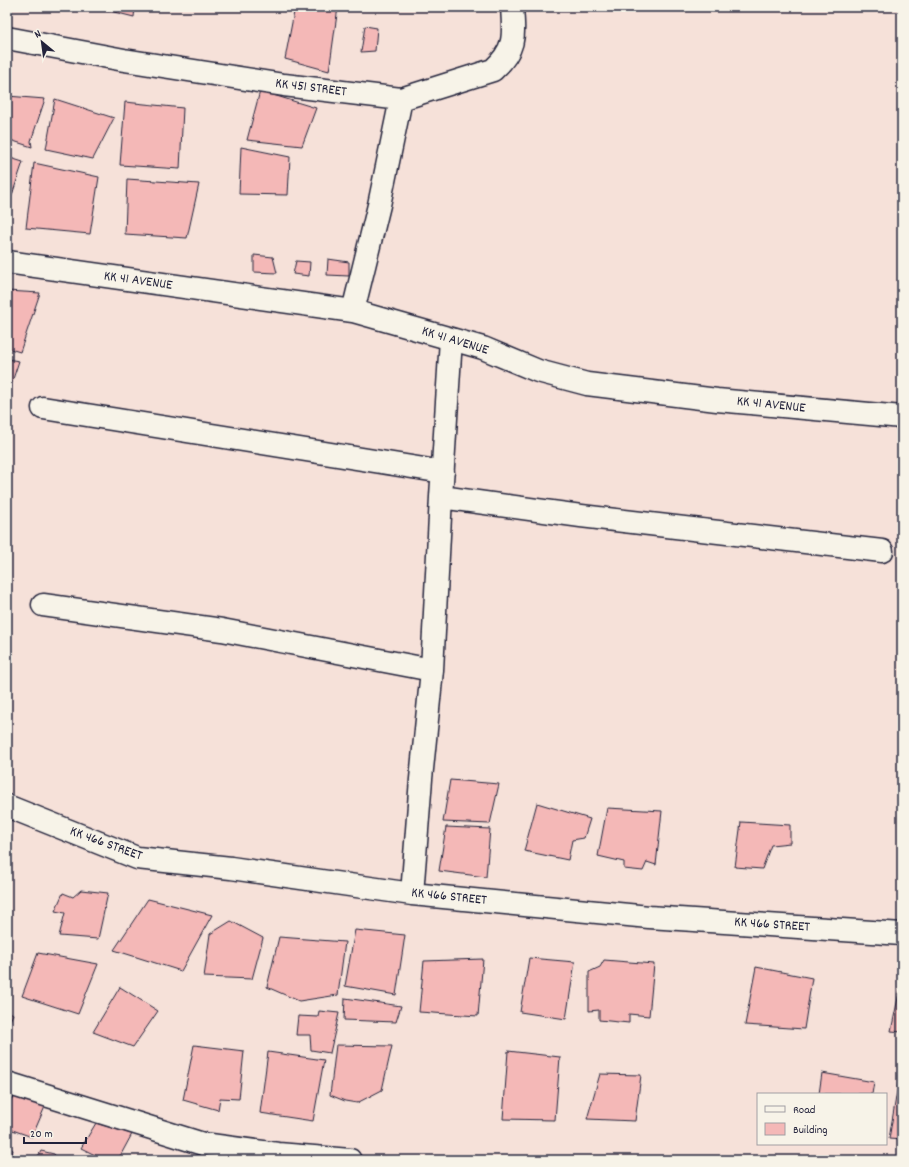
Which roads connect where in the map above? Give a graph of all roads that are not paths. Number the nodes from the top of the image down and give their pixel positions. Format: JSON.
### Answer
{"nodes":[{"id":1,"x":512,"y":7,"type":"edge"},
{"id":2,"x":7,"y":38,"type":"edge"},
{"id":3,"x":401,"y":99,"type":"junction"},
{"id":4,"x":7,"y":262,"type":"edge"},
{"id":5,"x":353,"y":311,"type":"junction"},
{"id":6,"x":451,"y":339,"type":"junction"},
{"id":7,"x":43,"y":408,"type":"dead end"},
{"id":8,"x":902,"y":417,"type":"edge"},
{"id":9,"x":443,"y":472,"type":"junction"},
{"id":10,"x":441,"y":497,"type":"junction"},
{"id":11,"x":882,"y":551,"type":"dead end"},
{"id":12,"x":43,"y":605,"type":"dead end"},
{"id":13,"x":432,"y":670,"type":"junction"},
{"id":14,"x":7,"y":806,"type":"edge"},
{"id":15,"x":412,"y":894,"type":"junction"},
{"id":16,"x":902,"y":934,"type":"edge"},
{"id":17,"x":7,"y":1083,"type":"edge"},
{"id":18,"x":350,"y":1160,"type":"edge"}],
"edges":[{"from":1,"to":3,"type":"street"},
{"from":2,"to":3,"type":"street","name":"KK 451 STREET"},
{"from":3,"to":5,"type":"street"},
{"from":4,"to":5,"type":"street","name":"KK 41 AVENUE"},
{"from":5,"to":6,"type":"street","name":"KK 41 AVENUE"},
{"from":6,"to":8,"type":"street","name":"KK 41 AVENUE"},
{"from":6,"to":9,"type":"street"},
{"from":7,"to":9,"type":"street"},
{"from":9,"to":10,"type":"street"},
{"from":10,"to":11,"type":"street"},
{"from":10,"to":13,"type":"street"},
{"from":12,"to":13,"type":"street"},
{"from":13,"to":15,"type":"street"},
{"from":14,"to":15,"type":"street","name":"KK 466 STREET"},
{"from":15,"to":16,"type":"street","name":"KK 466 STREET"},
{"from":17,"to":18,"type":"street"}]}
